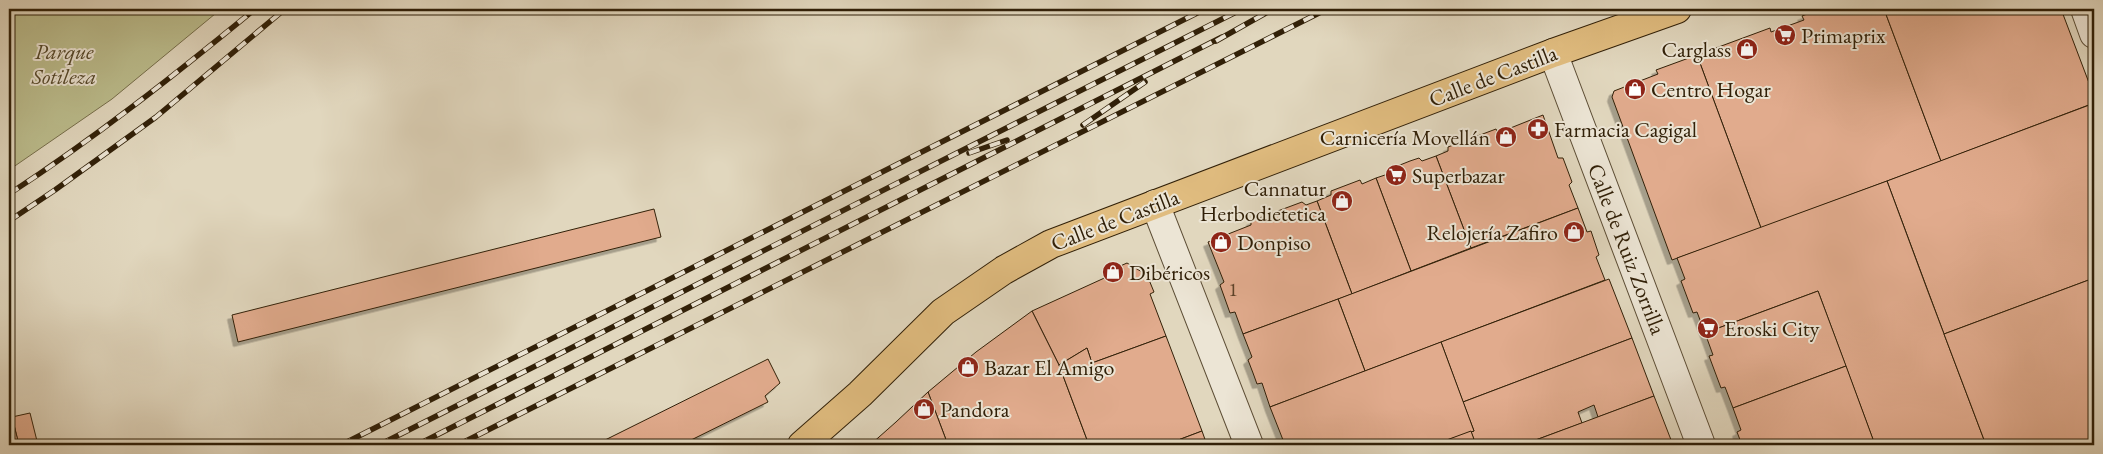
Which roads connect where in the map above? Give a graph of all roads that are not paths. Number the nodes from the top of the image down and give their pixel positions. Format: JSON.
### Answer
{"nodes":[{"id":1,"x":1676,"y":9,"type":"edge"},
{"id":2,"x":2085,"y":9,"type":"edge"},
{"id":3,"x":2094,"y":34,"type":"edge"},
{"id":4,"x":1553,"y":53,"type":"junction"},
{"id":5,"x":1155,"y":204,"type":"junction"},
{"id":6,"x":802,"y":445,"type":"edge"},
{"id":7,"x":1248,"y":445,"type":"edge"},
{"id":8,"x":1701,"y":445,"type":"edge"}],
"edges":[{"from":1,"to":4,"type":"main road","name":"Calle de Castilla"},
{"from":2,"to":3,"type":"street"},
{"from":4,"to":5,"type":"main road","name":"Calle de Castilla"},
{"from":4,"to":8,"type":"street","name":"Calle de Ruiz Zorrilla"},
{"from":5,"to":6,"type":"main road","name":"Calle de Castilla"},
{"from":5,"to":7,"type":"street"}]}
